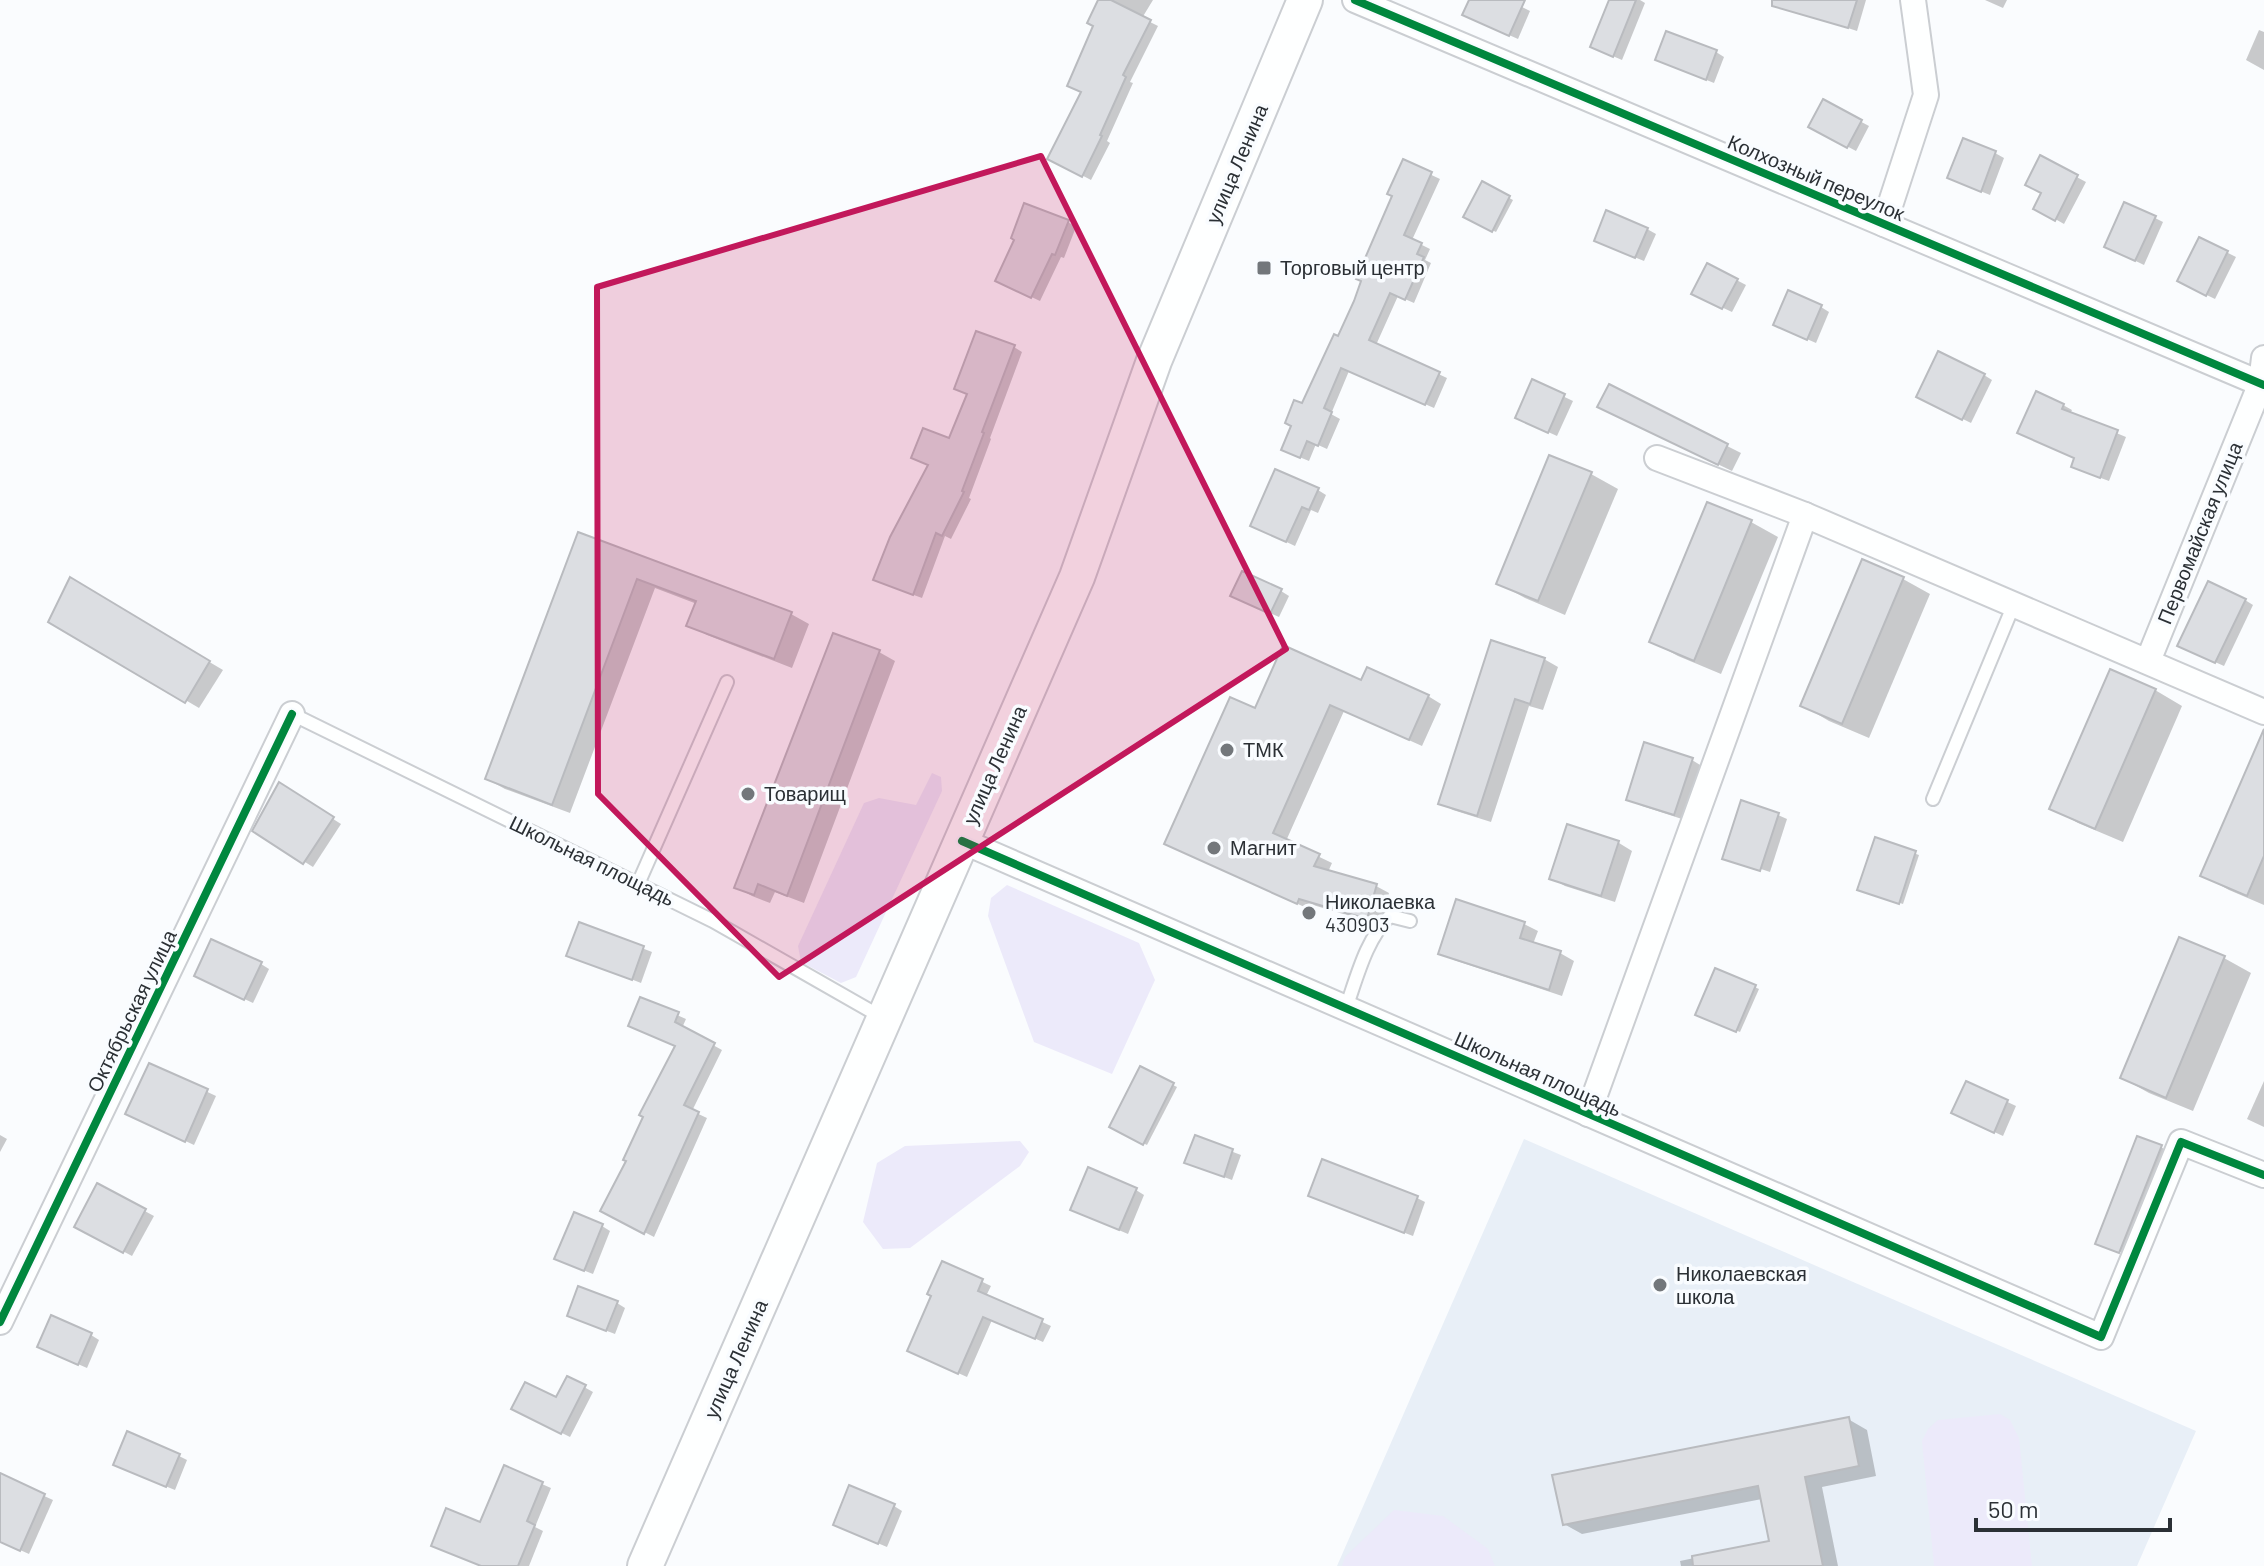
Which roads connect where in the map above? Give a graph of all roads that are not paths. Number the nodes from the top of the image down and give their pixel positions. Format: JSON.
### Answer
{"nodes":[{"id":1,"x":1305,"y":0,"type":"edge"},
{"id":2,"x":1355,"y":0,"type":"edge"},
{"id":3,"x":1913,"y":0,"type":"edge"},
{"id":4,"x":1884,"y":224,"type":"junction"},
{"id":5,"x":2264,"y":358,"type":"edge"},
{"id":6,"x":2262,"y":384,"type":"edge"},
{"id":7,"x":1657,"y":458,"type":"dead end"},
{"id":8,"x":1805,"y":515,"type":"junction"},
{"id":9,"x":2014,"y":604,"type":"junction"},
{"id":10,"x":2148,"y":661,"type":"junction"},
{"id":11,"x":727,"y":682,"type":"dead end"},
{"id":12,"x":2264,"y":712,"type":"edge"},
{"id":13,"x":292,"y":714,"type":"joint"},
{"id":14,"x":1933,"y":799,"type":"dead end"},
{"id":15,"x":962,"y":841,"type":"junction"},
{"id":16,"x":638,"y":884,"type":"junction"},
{"id":17,"x":1410,"y":921,"type":"dead end"},
{"id":18,"x":1346,"y":1008,"type":"junction"},
{"id":19,"x":886,"y":1019,"type":"junction"},
{"id":20,"x":1588,"y":1114,"type":"junction"},
{"id":21,"x":2264,"y":1175,"type":"edge"},
{"id":22,"x":0,"y":1322,"type":"edge"},
{"id":23,"x":645,"y":1566,"type":"edge"}],
"edges":[{"from":1,"to":15,"type":"main road","name":"улица Ленина"},
{"from":2,"to":4,"type":"street","name":"Колхозный переулок"},
{"from":3,"to":4,"type":"street"},
{"from":4,"to":6,"type":"street","name":"Колхозный переулок"},
{"from":5,"to":6,"type":"street","name":"Первомайская улица"},
{"from":6,"to":10,"type":"street","name":"Первомайская улица"},
{"from":7,"to":8,"type":"street"},
{"from":8,"to":9,"type":"street"},
{"from":8,"to":20,"type":"street"},
{"from":9,"to":10,"type":"street"},
{"from":9,"to":14,"type":"lane"},
{"from":10,"to":12,"type":"street"},
{"from":11,"to":16,"type":"lane"},
{"from":13,"to":16,"type":"lane","name":"Школьная площадь"},
{"from":13,"to":22,"type":"street","name":"Октябрьская улица"},
{"from":15,"to":18,"type":"street","name":"Школьная площадь"},
{"from":15,"to":19,"type":"main road","name":"улица Ленина"},
{"from":16,"to":19,"type":"lane","name":"Школьная площадь"},
{"from":17,"to":18,"type":"lane"},
{"from":18,"to":20,"type":"street","name":"Школьная площадь"},
{"from":19,"to":23,"type":"main road","name":"улица Ленина"},
{"from":20,"to":21,"type":"street","name":"Школьная площадь"}]}
